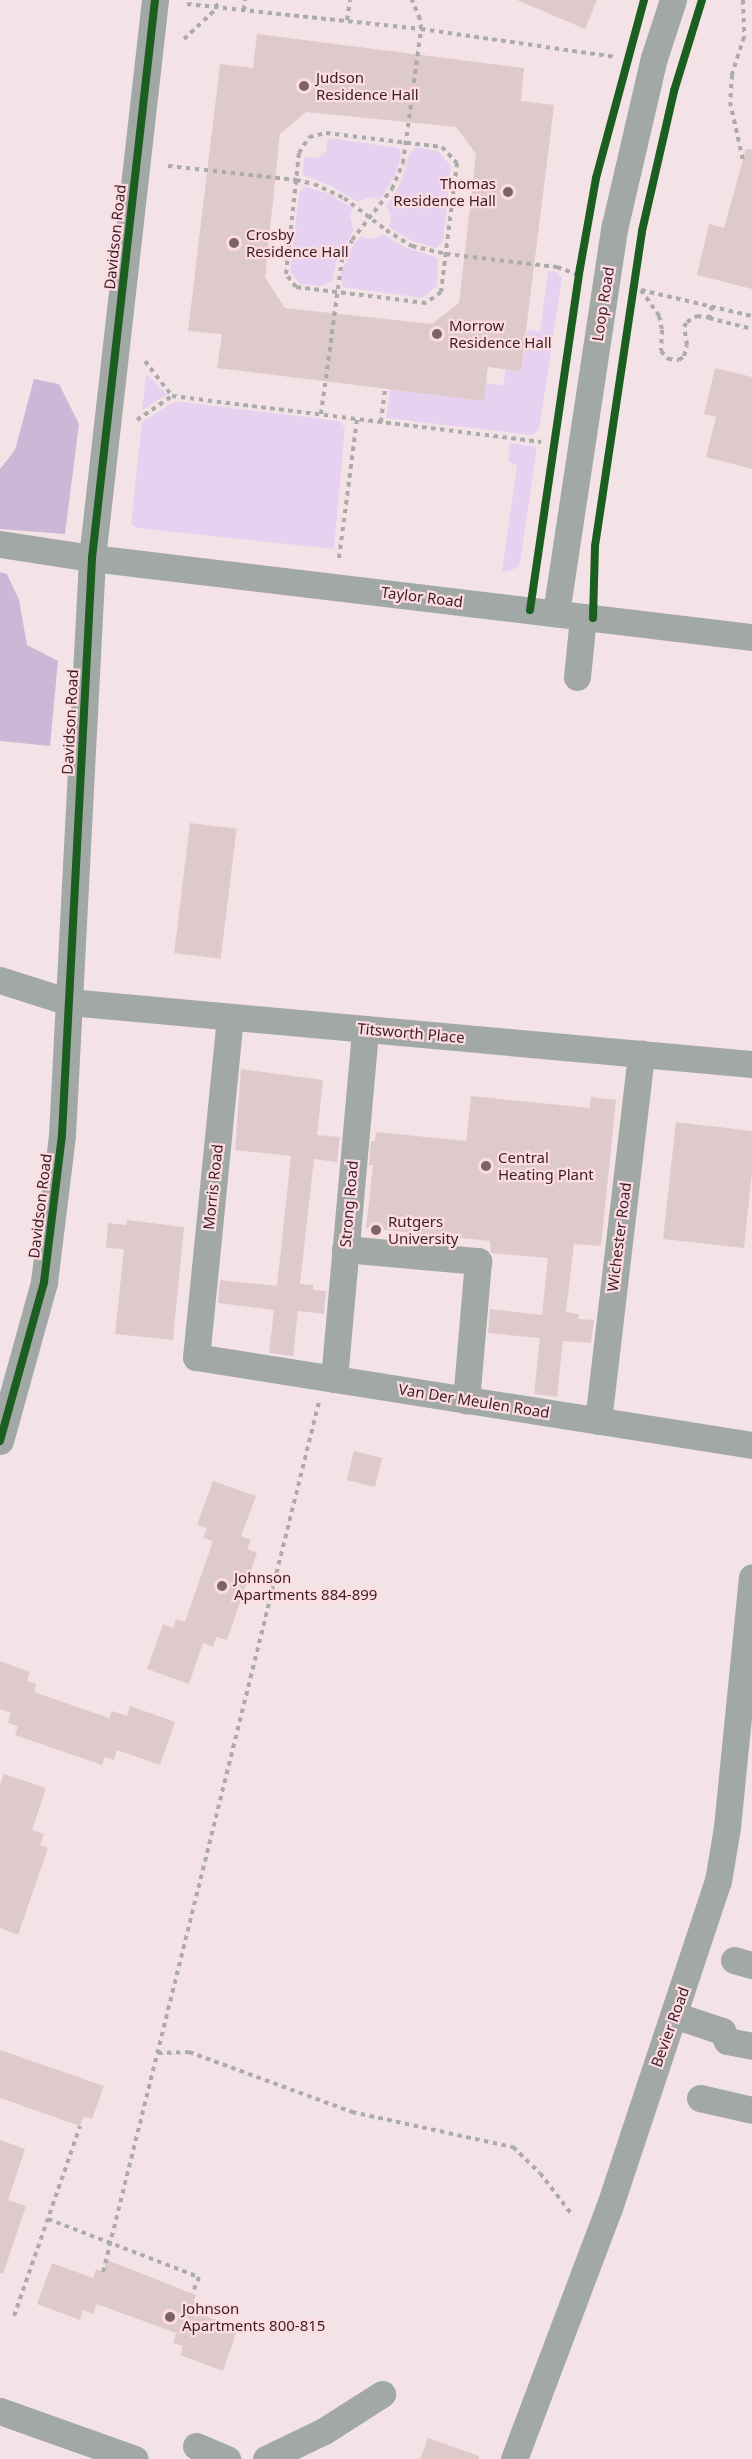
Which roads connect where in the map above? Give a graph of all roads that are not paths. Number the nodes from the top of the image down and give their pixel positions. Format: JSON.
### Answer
{"nodes":[{"id":1,"x":155,"y":0,"type":"edge"},
{"id":2,"x":673,"y":0,"type":"edge"},
{"id":3,"x":0,"y":544,"type":"edge"},
{"id":4,"x":92,"y":558,"type":"junction"},
{"id":5,"x":556,"y":613,"type":"junction"},
{"id":6,"x":583,"y":617,"type":"junction"},
{"id":7,"x":752,"y":637,"type":"edge"},
{"id":8,"x":577,"y":677,"type":"dead end"},
{"id":9,"x":0,"y":980,"type":"edge"},
{"id":10,"x":69,"y":1002,"type":"junction"},
{"id":11,"x":230,"y":1017,"type":"junction"},
{"id":12,"x":365,"y":1029,"type":"junction"},
{"id":13,"x":641,"y":1054,"type":"junction"},
{"id":14,"x":752,"y":1064,"type":"edge"},
{"id":15,"x":345,"y":1249,"type":"junction"},
{"id":16,"x":196,"y":1357,"type":"joint"},
{"id":17,"x":329,"y":1378,"type":"junction"},
{"id":18,"x":466,"y":1400,"type":"junction"},
{"id":19,"x":598,"y":1421,"type":"junction"},
{"id":20,"x":0,"y":1441,"type":"edge"},
{"id":21,"x":752,"y":1445,"type":"edge"},
{"id":22,"x":752,"y":1577,"type":"edge"},
{"id":23,"x":675,"y":2015,"type":"junction"},
{"id":24,"x":722,"y":2031,"type":"junction"},
{"id":25,"x":752,"y":2031,"type":"edge"},
{"id":26,"x":752,"y":2046,"type":"edge"},
{"id":27,"x":700,"y":2098,"type":"dead end"},
{"id":28,"x":750,"y":2104,"type":"edge"},
{"id":29,"x":382,"y":2394,"type":"dead end"},
{"id":30,"x":0,"y":2411,"type":"edge"},
{"id":31,"x":196,"y":2446,"type":"dead end"},
{"id":32,"x":135,"y":2459,"type":"edge"},
{"id":33,"x":227,"y":2459,"type":"edge"},
{"id":34,"x":266,"y":2459,"type":"edge"},
{"id":35,"x":514,"y":2459,"type":"edge"}],
"edges":[{"from":1,"to":4,"type":"street","name":"Davidson Road"},
{"from":2,"to":5,"type":"street","name":"Loop Road"},
{"from":3,"to":4,"type":"street","name":"Taylor Road"},
{"from":4,"to":5,"type":"street","name":"Taylor Road"},
{"from":4,"to":10,"type":"street","name":"Davidson Road"},
{"from":5,"to":6,"type":"street","name":"Taylor Road"},
{"from":6,"to":7,"type":"street","name":"Taylor Road"},
{"from":6,"to":8,"type":"street"},
{"from":9,"to":10,"type":"street","name":"Titsworth Place"},
{"from":10,"to":11,"type":"street","name":"Titsworth Place"},
{"from":10,"to":20,"type":"street","name":"Davidson Road"},
{"from":11,"to":12,"type":"street","name":"Titsworth Place"},
{"from":11,"to":16,"type":"street","name":"Morris Road"},
{"from":12,"to":13,"type":"street","name":"Titsworth Place"},
{"from":12,"to":15,"type":"street","name":"Strong Road"},
{"from":13,"to":14,"type":"street","name":"Titsworth Place"},
{"from":13,"to":19,"type":"street","name":"Wichester Road"},
{"from":15,"to":17,"type":"street","name":"Strong Road"},
{"from":15,"to":18,"type":"street"},
{"from":16,"to":17,"type":"street","name":"Van Der Meulen Road"},
{"from":17,"to":18,"type":"street","name":"Van Der Meulen Road"},
{"from":18,"to":19,"type":"street","name":"Van Der Meulen Road"},
{"from":19,"to":21,"type":"street","name":"Van Der Meulen Road"},
{"from":22,"to":23,"type":"street","name":"Bevier Road"},
{"from":23,"to":24,"type":"street"},
{"from":23,"to":35,"type":"street","name":"Bevier Road"},
{"from":24,"to":25,"type":"street"},
{"from":24,"to":26,"type":"street"},
{"from":27,"to":28,"type":"street"},
{"from":29,"to":34,"type":"street"},
{"from":30,"to":32,"type":"street"},
{"from":31,"to":33,"type":"street"}]}
